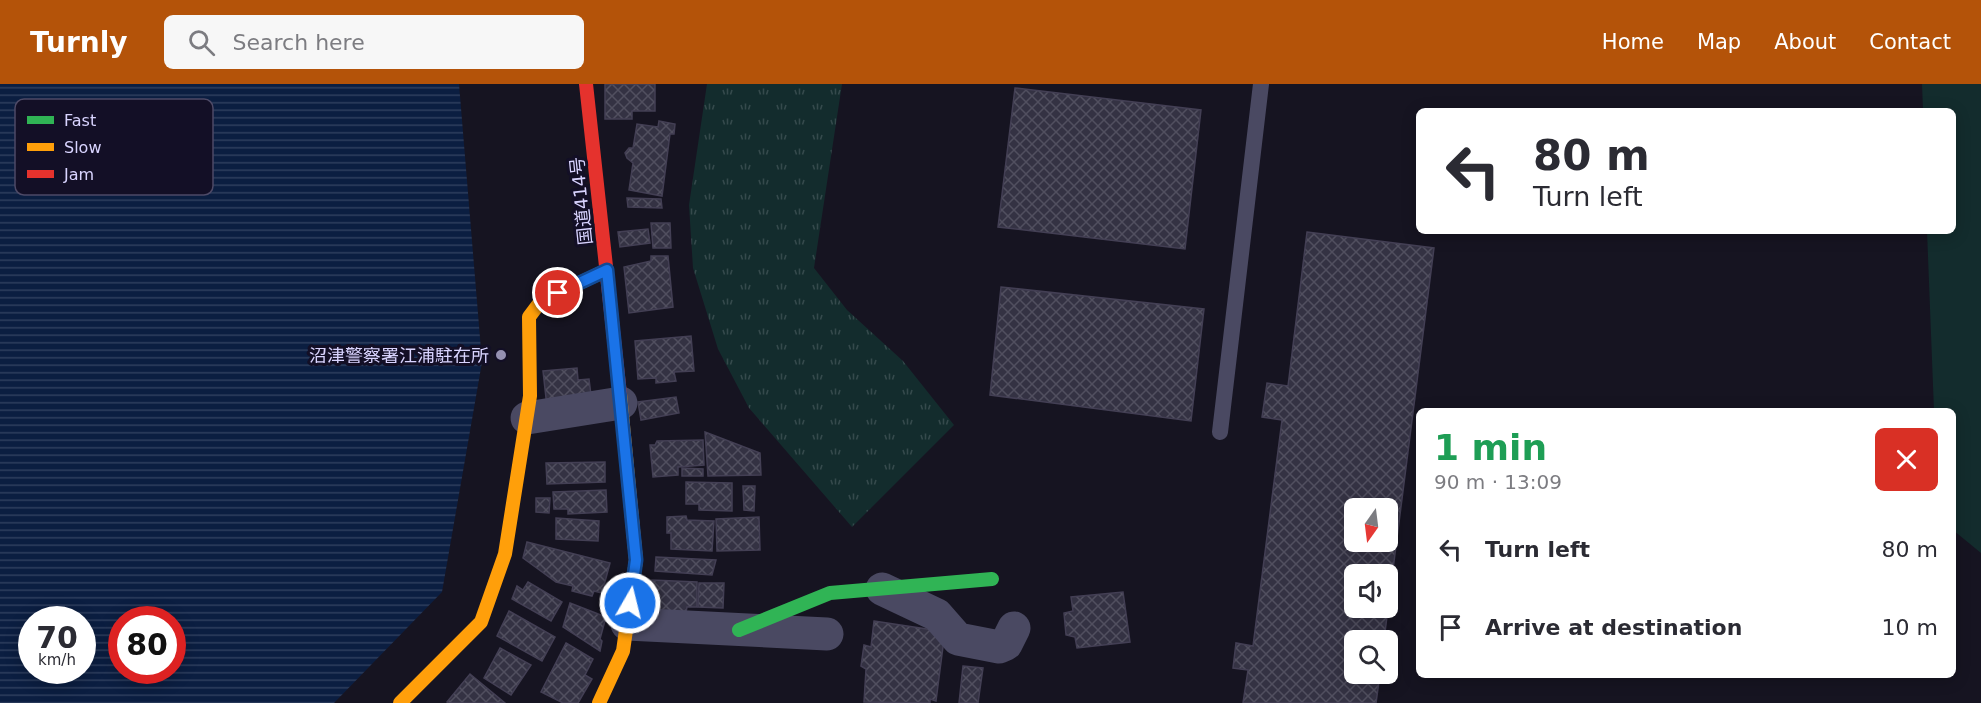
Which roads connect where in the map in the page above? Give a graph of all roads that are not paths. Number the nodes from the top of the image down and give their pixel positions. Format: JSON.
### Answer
{"nodes":[{"id":1,"x":586,"y":84,"type":"edge"},
{"id":2,"x":1261,"y":84,"type":"edge"},
{"id":3,"x":607,"y":270,"type":"junction"},
{"id":4,"x":621,"y":403,"type":"junction"},
{"id":5,"x":527,"y":418,"type":"junction"},
{"id":6,"x":1220,"y":432,"type":"dead end"},
{"id":7,"x":992,"y":579,"type":"dead end"},
{"id":8,"x":882,"y":589,"type":"junction"},
{"id":9,"x":627,"y":624,"type":"junction"},
{"id":10,"x":1014,"y":628,"type":"dead end"},
{"id":11,"x":739,"y":630,"type":"junction"},
{"id":12,"x":827,"y":634,"type":"dead end"},
{"id":13,"x":400,"y":703,"type":"edge"},
{"id":14,"x":599,"y":703,"type":"edge"}],
"edges":[{"from":1,"to":3,"type":"main road","name":"国道414号"},
{"from":2,"to":6,"type":"lane"},
{"from":3,"to":4,"type":"main road","name":"国道414号"},
{"from":3,"to":5,"type":"main road"},
{"from":4,"to":5,"type":"street"},
{"from":4,"to":9,"type":"main road","name":"国道414号"},
{"from":5,"to":13,"type":"main road"},
{"from":7,"to":8,"type":"main road"},
{"from":8,"to":10,"type":"street"},
{"from":8,"to":11,"type":"main road"},
{"from":9,"to":11,"type":"street"},
{"from":9,"to":14,"type":"main road","name":"国道414号"},
{"from":11,"to":12,"type":"street"}]}
